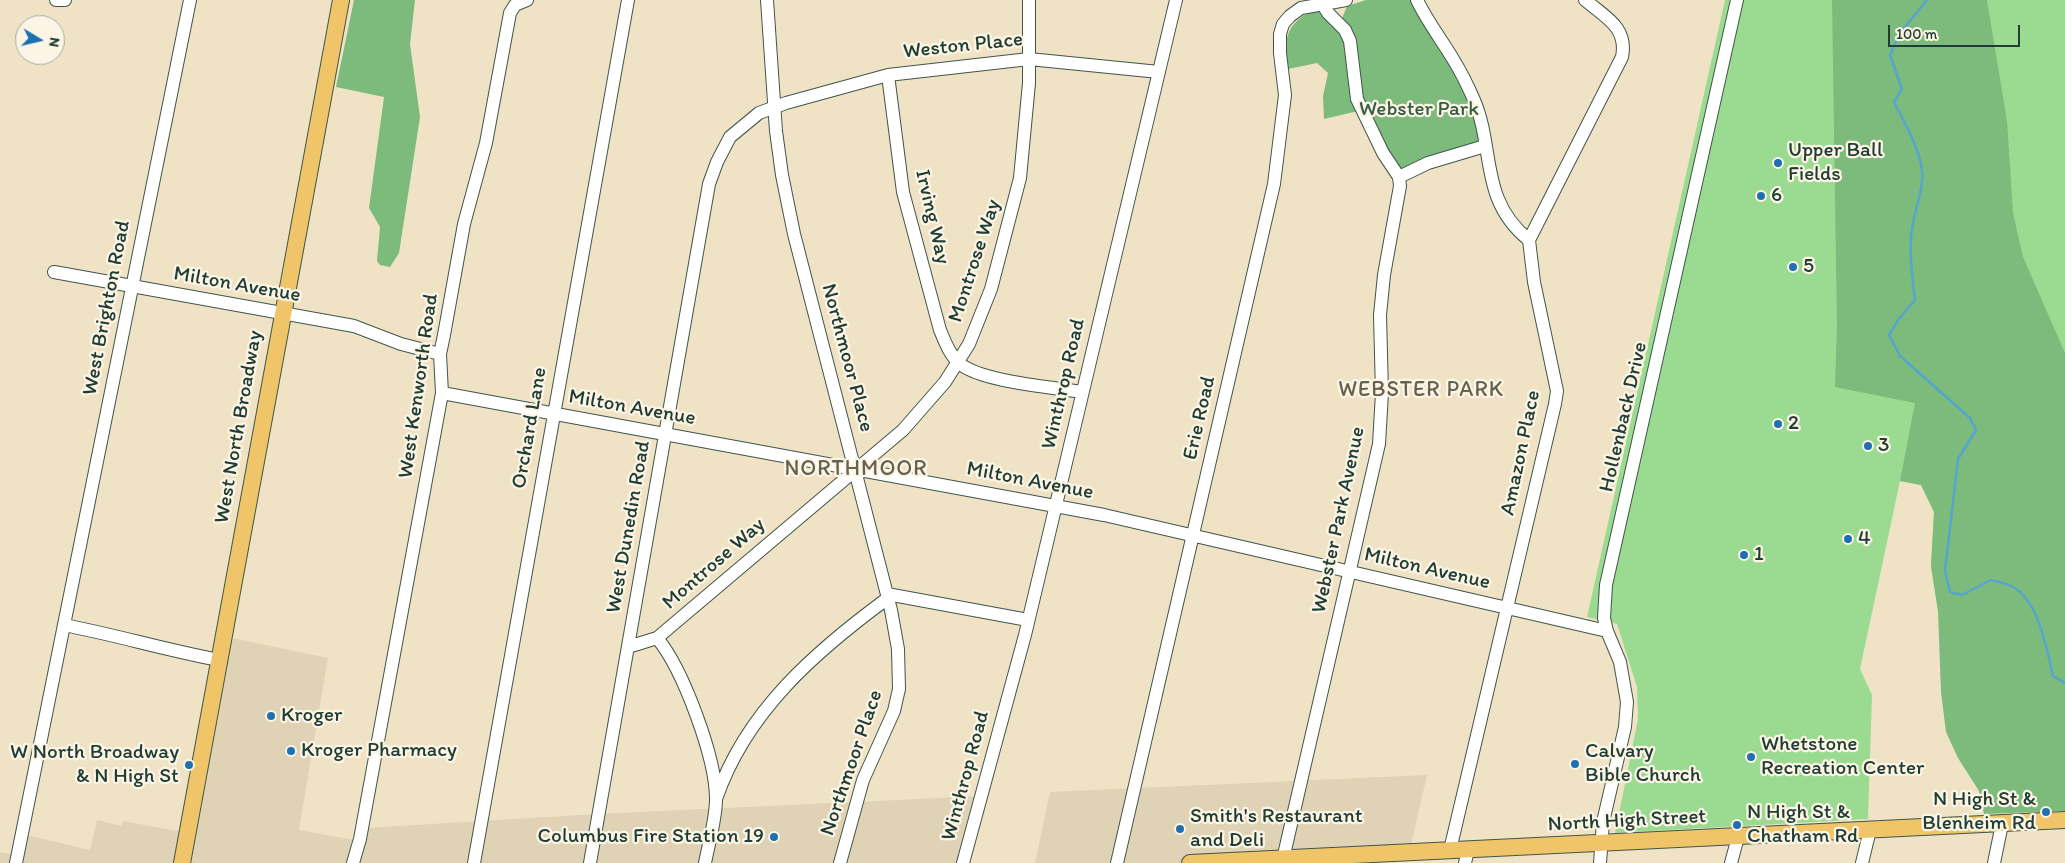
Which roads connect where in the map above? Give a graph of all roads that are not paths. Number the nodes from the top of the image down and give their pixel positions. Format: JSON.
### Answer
{"nodes":[{"id":1,"x":56,"y":0,"type":"edge"},
{"id":2,"x":65,"y":0,"type":"edge"},
{"id":3,"x":190,"y":0,"type":"edge"},
{"id":4,"x":341,"y":0,"type":"edge"},
{"id":5,"x":628,"y":0,"type":"edge"},
{"id":6,"x":767,"y":0,"type":"edge"},
{"id":7,"x":1029,"y":0,"type":"edge"},
{"id":8,"x":1176,"y":0,"type":"edge"},
{"id":9,"x":1345,"y":0,"type":"edge"},
{"id":10,"x":1417,"y":0,"type":"edge"},
{"id":11,"x":1585,"y":0,"type":"edge"},
{"id":12,"x":1736,"y":0,"type":"edge"},
{"id":13,"x":521,"y":2,"type":"edge"},
{"id":14,"x":1321,"y":2,"type":"edge"},
{"id":15,"x":1336,"y":20,"type":"junction"},
{"id":16,"x":1029,"y":59,"type":"junction"},
{"id":17,"x":1159,"y":72,"type":"junction"},
{"id":18,"x":888,"y":75,"type":"junction"},
{"id":19,"x":774,"y":107,"type":"junction"},
{"id":20,"x":1485,"y":146,"type":"junction"},
{"id":21,"x":1399,"y":177,"type":"junction"},
{"id":22,"x":1529,"y":240,"type":"junction"},
{"id":23,"x":54,"y":272,"type":"dead end"},
{"id":24,"x":132,"y":287,"type":"junction"},
{"id":25,"x":282,"y":313,"type":"junction"},
{"id":26,"x":440,"y":354,"type":"junction"},
{"id":27,"x":958,"y":362,"type":"junction"},
{"id":28,"x":1082,"y":392,"type":"junction"},
{"id":29,"x":442,"y":393,"type":"junction"},
{"id":30,"x":553,"y":414,"type":"junction"},
{"id":31,"x":665,"y":434,"type":"junction"},
{"id":32,"x":856,"y":469,"type":"junction"},
{"id":33,"x":1056,"y":506,"type":"junction"},
{"id":34,"x":1194,"y":535,"type":"junction"},
{"id":35,"x":1351,"y":572,"type":"junction"},
{"id":36,"x":888,"y":596,"type":"junction"},
{"id":37,"x":1507,"y":609,"type":"junction"},
{"id":38,"x":1028,"y":620,"type":"junction"},
{"id":39,"x":64,"y":625,"type":"junction"},
{"id":40,"x":1607,"y":631,"type":"junction"},
{"id":41,"x":657,"y":638,"type":"junction"},
{"id":42,"x":628,"y":646,"type":"junction"},
{"id":43,"x":219,"y":660,"type":"junction"},
{"id":44,"x":716,"y":800,"type":"junction"},
{"id":45,"x":2065,"y":820,"type":"edge"},
{"id":46,"x":2002,"y":824,"type":"junction"},
{"id":47,"x":1870,"y":830,"type":"junction"},
{"id":48,"x":1738,"y":837,"type":"junction"},
{"id":49,"x":1602,"y":843,"type":"junction"},
{"id":50,"x":1450,"y":850,"type":"junction"},
{"id":51,"x":1467,"y":856,"type":"edge"},
{"id":52,"x":354,"y":858,"type":"edge"},
{"id":53,"x":1283,"y":859,"type":"junction"},
{"id":54,"x":1334,"y":860,"type":"edge"},
{"id":55,"x":16,"y":863,"type":"edge"},
{"id":56,"x":182,"y":863,"type":"edge"},
{"id":57,"x":474,"y":863,"type":"edge"},
{"id":58,"x":590,"y":863,"type":"edge"},
{"id":59,"x":705,"y":863,"type":"edge"},
{"id":60,"x":840,"y":863,"type":"edge"},
{"id":61,"x":963,"y":863,"type":"edge"},
{"id":62,"x":1117,"y":863,"type":"edge"},
{"id":63,"x":1190,"y":863,"type":"edge"},
{"id":64,"x":1201,"y":863,"type":"edge"},
{"id":65,"x":1600,"y":863,"type":"edge"},
{"id":66,"x":1731,"y":863,"type":"edge"},
{"id":67,"x":1862,"y":863,"type":"edge"},
{"id":68,"x":1994,"y":863,"type":"edge"}],
"edges":[{"from":1,"to":2,"type":"street"},
{"from":3,"to":24,"type":"street","name":"West Brighton Road"},
{"from":4,"to":25,"type":"main road","name":"West North Broadway"},
{"from":5,"to":30,"type":"street","name":"Orchard Lane"},
{"from":6,"to":19,"type":"street","name":"Northmoor Place"},
{"from":7,"to":16,"type":"street","name":"Montrose Way"},
{"from":8,"to":17,"type":"street","name":"Winthrop Road"},
{"from":9,"to":14,"type":"street","name":"Erie Road"},
{"from":9,"to":15,"type":"street"},
{"from":10,"to":20,"type":"street"},
{"from":11,"to":22,"type":"street"},
{"from":12,"to":40,"type":"street","name":"Hollenback Drive"},
{"from":13,"to":26,"type":"street","name":"West Kenworth Road"},
{"from":14,"to":15,"type":"street"},
{"from":14,"to":34,"type":"street","name":"Erie Road"},
{"from":15,"to":21,"type":"street"},
{"from":16,"to":17,"type":"street","name":"Weston Place"},
{"from":16,"to":18,"type":"street","name":"Weston Place"},
{"from":16,"to":27,"type":"street","name":"Montrose Way"},
{"from":17,"to":28,"type":"street","name":"Winthrop Road"},
{"from":18,"to":19,"type":"street","name":"Weston Place"},
{"from":18,"to":27,"type":"street","name":"Irving Way"},
{"from":19,"to":31,"type":"street","name":"West Dunedin Road"},
{"from":19,"to":32,"type":"street","name":"Northmoor Place"},
{"from":20,"to":21,"type":"street"},
{"from":20,"to":22,"type":"street"},
{"from":21,"to":35,"type":"street","name":"Webster Park Avenue"},
{"from":22,"to":37,"type":"street","name":"Amazon Place"},
{"from":23,"to":24,"type":"street","name":"Milton Avenue"},
{"from":24,"to":25,"type":"street","name":"Milton Avenue"},
{"from":24,"to":39,"type":"street","name":"West Brighton Road"},
{"from":25,"to":26,"type":"street","name":"Milton Avenue"},
{"from":25,"to":43,"type":"main road","name":"West North Broadway"},
{"from":26,"to":29,"type":"street","name":"West Kenworth Road"},
{"from":27,"to":28,"type":"street"},
{"from":27,"to":32,"type":"street","name":"Montrose Way"},
{"from":28,"to":33,"type":"street","name":"Winthrop Road"},
{"from":29,"to":30,"type":"street","name":"Milton Avenue"},
{"from":29,"to":52,"type":"street","name":"West Kenworth Road"},
{"from":30,"to":31,"type":"street","name":"Milton Avenue"},
{"from":30,"to":57,"type":"street","name":"Orchard Lane"},
{"from":31,"to":32,"type":"street","name":"Milton Avenue"},
{"from":31,"to":42,"type":"street","name":"West Dunedin Road"},
{"from":32,"to":33,"type":"street","name":"Milton Avenue"},
{"from":32,"to":36,"type":"street","name":"Northmoor Place"},
{"from":32,"to":41,"type":"street","name":"Montrose Way"},
{"from":33,"to":34,"type":"street","name":"Milton Avenue"},
{"from":33,"to":38,"type":"street","name":"Winthrop Road"},
{"from":34,"to":35,"type":"street","name":"Milton Avenue"},
{"from":34,"to":62,"type":"street","name":"Erie Road"},
{"from":35,"to":37,"type":"street","name":"Milton Avenue"},
{"from":35,"to":53,"type":"street","name":"Webster Park Avenue"},
{"from":36,"to":38,"type":"street"},
{"from":36,"to":44,"type":"street"},
{"from":36,"to":60,"type":"street","name":"Northmoor Place"},
{"from":37,"to":40,"type":"street","name":"Milton Avenue"},
{"from":37,"to":50,"type":"street","name":"Amazon Place"},
{"from":38,"to":61,"type":"street","name":"Winthrop Road"},
{"from":39,"to":43,"type":"street"},
{"from":39,"to":55,"type":"street","name":"West Brighton Road"},
{"from":40,"to":49,"type":"street","name":"Hollenback Drive"},
{"from":41,"to":42,"type":"street","name":"Montrose Way"},
{"from":41,"to":44,"type":"street"},
{"from":42,"to":58,"type":"street","name":"West Dunedin Road"},
{"from":43,"to":56,"type":"main road","name":"West North Broadway"},
{"from":44,"to":59,"type":"street"},
{"from":45,"to":46,"type":"main road","name":"North High Street"},
{"from":46,"to":47,"type":"main road","name":"North High Street"},
{"from":46,"to":68,"type":"street"},
{"from":47,"to":48,"type":"main road","name":"North High Street"},
{"from":47,"to":67,"type":"street"},
{"from":48,"to":49,"type":"main road","name":"North High Street"},
{"from":48,"to":66,"type":"street"},
{"from":49,"to":51,"type":"main road","name":"North High Street"},
{"from":49,"to":65,"type":"street","name":"Hollenback Drive"},
{"from":50,"to":51,"type":"main road","name":"North High Street"},
{"from":50,"to":54,"type":"main road","name":"North High Street"},
{"from":53,"to":54,"type":"main road","name":"North High Street"},
{"from":53,"to":64,"type":"main road","name":"North High Street"},
{"from":63,"to":64,"type":"main road","name":"North High Street"}]}
